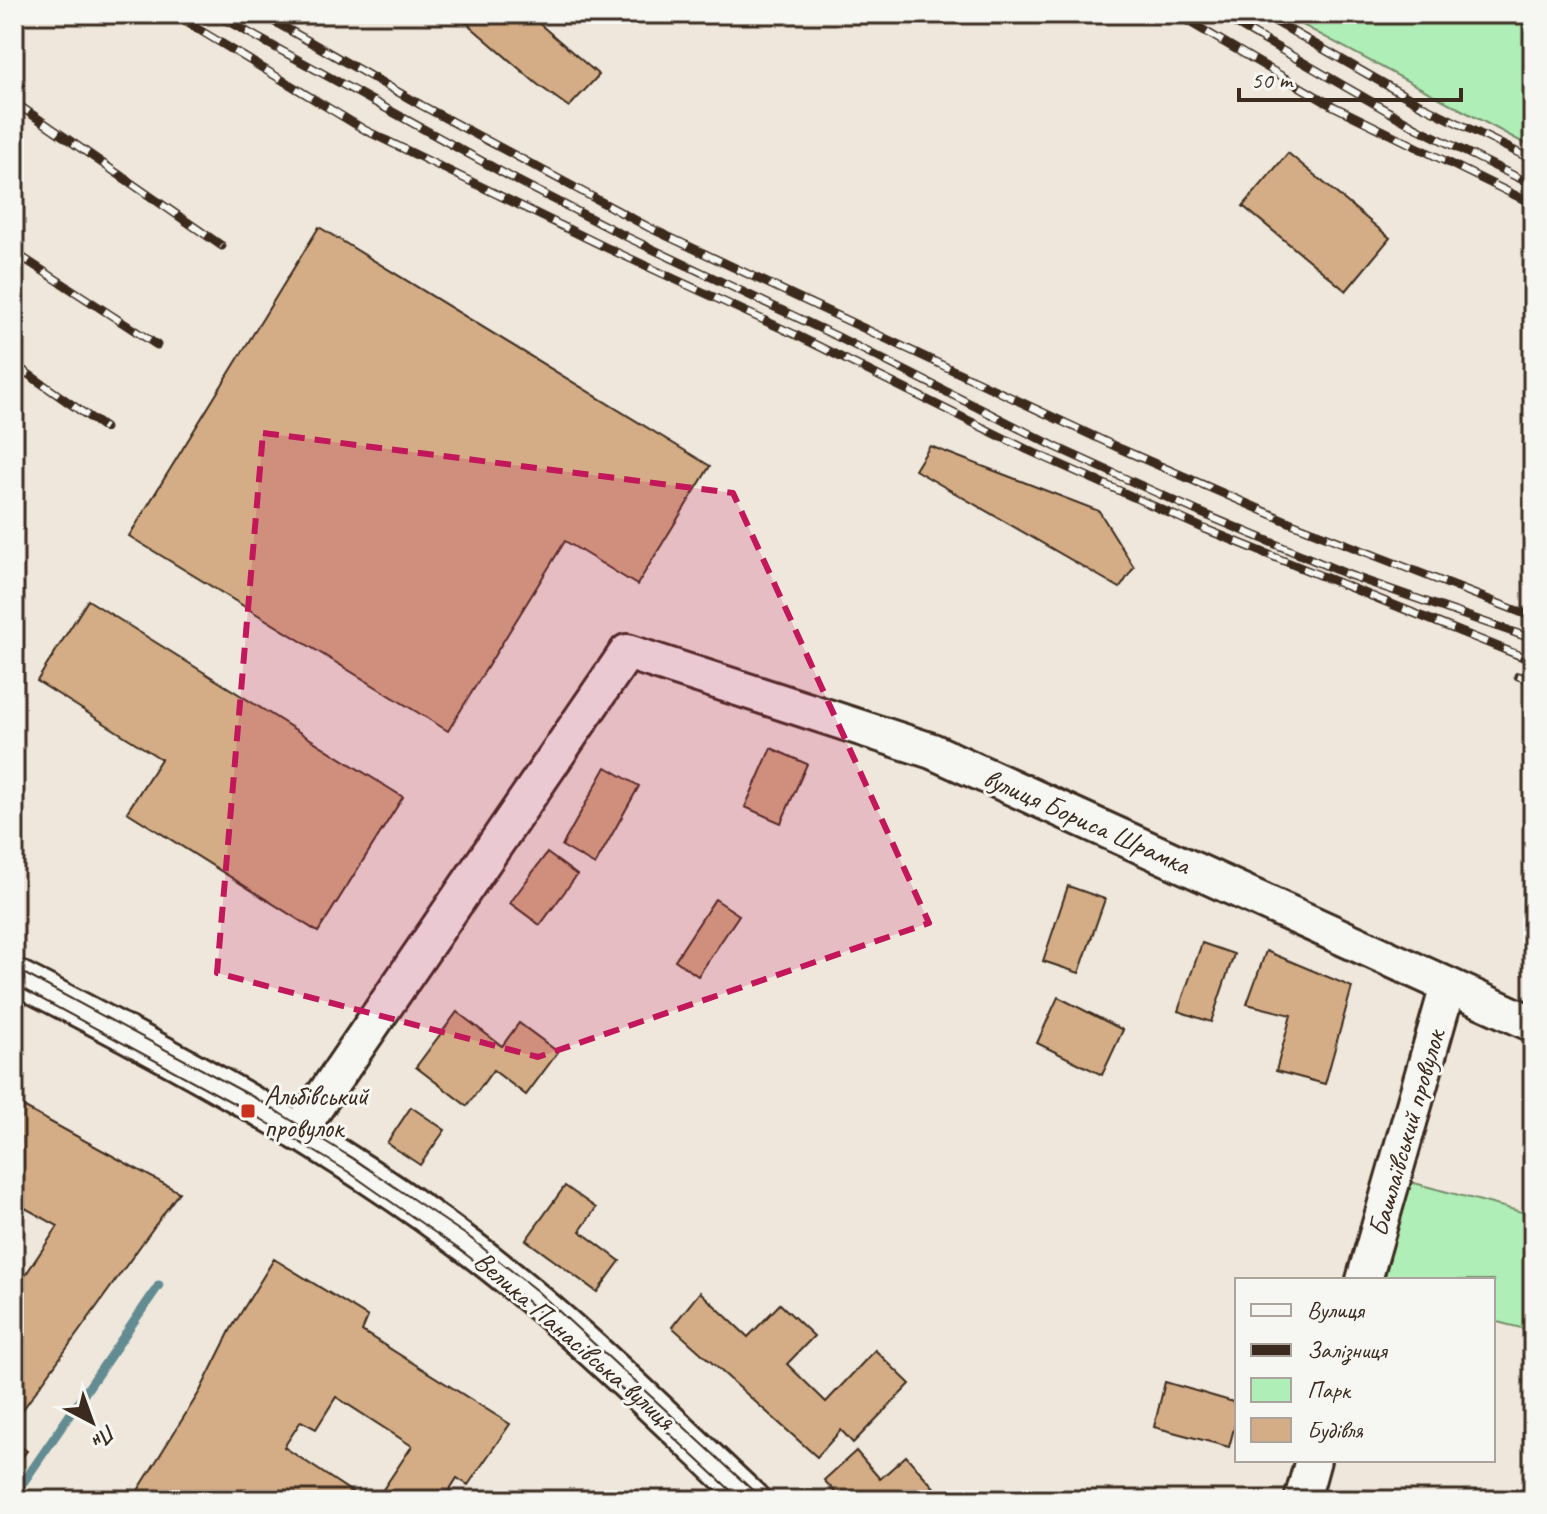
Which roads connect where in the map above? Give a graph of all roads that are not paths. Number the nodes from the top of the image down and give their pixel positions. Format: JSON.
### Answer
{"nodes":[{"id":1,"x":14,"y":976,"type":"edge"},
{"id":2,"x":1448,"y":986,"type":"junction"},
{"id":3,"x":1533,"y":1024,"type":"edge"},
{"id":4,"x":298,"y":1133,"type":"junction"},
{"id":5,"x":1365,"y":1278,"type":"edge"},
{"id":6,"x":1312,"y":1462,"type":"edge"},
{"id":7,"x":752,"y":1500,"type":"edge"},
{"id":8,"x":1302,"y":1500,"type":"edge"}],
"edges":[{"from":1,"to":4,"type":"street","name":"Велика Панасівська вулиця"},
{"from":2,"to":3,"type":"street","name":"вулиця Бориса Шрамка"},
{"from":2,"to":4,"type":"street","name":"вулиця Бориса Шрамка"},
{"from":2,"to":5,"type":"street","name":"Башлаївський провулок"},
{"from":4,"to":7,"type":"street","name":"Велика Панасівська вулиця"},
{"from":6,"to":8,"type":"street"}]}
